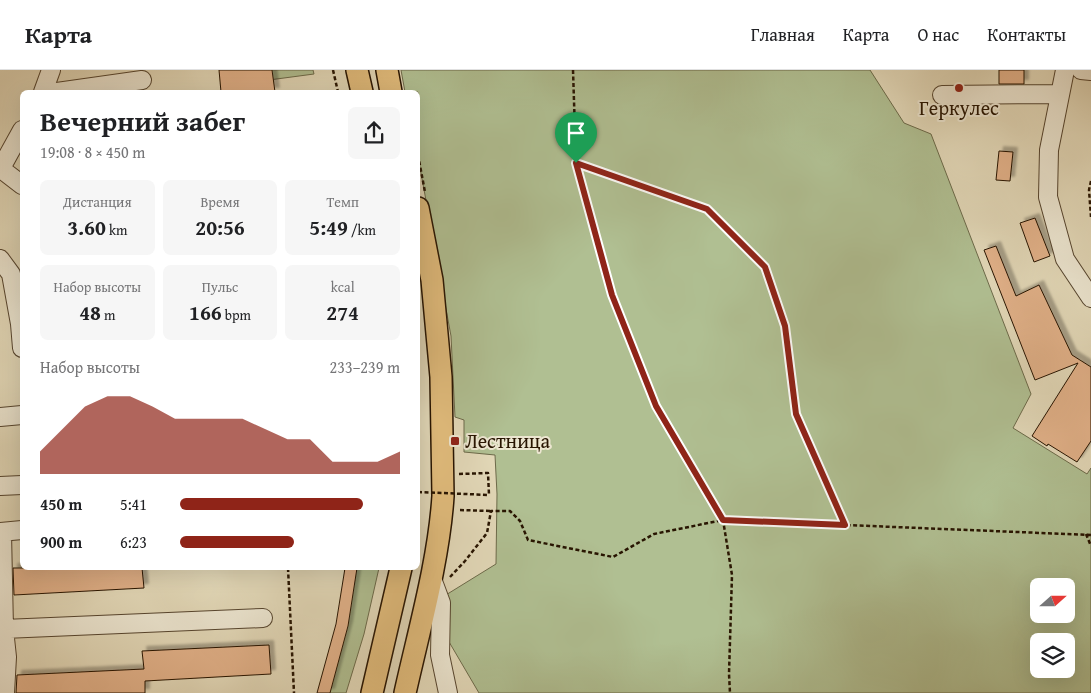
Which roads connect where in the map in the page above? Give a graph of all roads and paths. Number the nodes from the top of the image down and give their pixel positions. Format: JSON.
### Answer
{"nodes":[{"id":1,"x":51,"y":70,"type":"edge"},
{"id":2,"x":333,"y":70,"type":"edge"},
{"id":3,"x":357,"y":70,"type":"edge"},
{"id":4,"x":387,"y":70,"type":"edge"},
{"id":5,"x":573,"y":70,"type":"edge"},
{"id":6,"x":1065,"y":70,"type":"edge"},
{"id":7,"x":1081,"y":70,"type":"edge"},
{"id":8,"x":1091,"y":71,"type":"edge"},
{"id":9,"x":142,"y":80,"type":"dead end"},
{"id":10,"x":44,"y":90,"type":"edge"},
{"id":11,"x":71,"y":90,"type":"edge"},
{"id":12,"x":338,"y":90,"type":"edge"},
{"id":13,"x":362,"y":90,"type":"edge"},
{"id":14,"x":392,"y":90,"type":"edge"},
{"id":15,"x":1060,"y":94,"type":"junction"},
{"id":16,"x":942,"y":95,"type":"dead end"},
{"id":17,"x":20,"y":134,"type":"edge"},
{"id":18,"x":576,"y":163,"type":"junction"},
{"id":19,"x":0,"y":170,"type":"edge"},
{"id":20,"x":1091,"y":181,"type":"edge"},
{"id":21,"x":20,"y":184,"type":"edge"},
{"id":22,"x":1091,"y":217,"type":"edge"},
{"id":23,"x":420,"y":218,"type":"edge"},
{"id":24,"x":0,"y":259,"type":"edge"},
{"id":25,"x":1091,"y":298,"type":"edge"},
{"id":26,"x":20,"y":315,"type":"edge"},
{"id":27,"x":20,"y":415,"type":"edge"},
{"id":28,"x":0,"y":417,"type":"edge"},
{"id":29,"x":452,"y":474,"type":"dead end"},
{"id":30,"x":458,"y":474,"type":"junction"},
{"id":31,"x":458,"y":483,"type":"dead end"},
{"id":32,"x":20,"y":485,"type":"edge"},
{"id":33,"x":0,"y":486,"type":"edge"},
{"id":34,"x":420,"y":492,"type":"edge"},
{"id":35,"x":457,"y":492,"type":"dead end"},
{"id":36,"x":457,"y":501,"type":"dead end"},
{"id":37,"x":456,"y":510,"type":"dead end"},
{"id":38,"x":491,"y":511,"type":"junction"},
{"id":39,"x":723,"y":520,"type":"junction"},
{"id":40,"x":845,"y":525,"type":"junction"},
{"id":41,"x":20,"y":530,"type":"edge"},
{"id":42,"x":1,"y":532,"type":"edge"},
{"id":43,"x":1086,"y":534,"type":"junction"},
{"id":44,"x":1091,"y":535,"type":"edge"},
{"id":45,"x":1091,"y":546,"type":"edge"},
{"id":46,"x":288,"y":570,"type":"edge"},
{"id":47,"x":401,"y":570,"type":"edge"},
{"id":48,"x":440,"y":577,"type":"junction"},
{"id":49,"x":263,"y":618,"type":"dead end"},
{"id":50,"x":4,"y":629,"type":"junction"},
{"id":51,"x":4,"y":657,"type":"edge"},
{"id":52,"x":5,"y":693,"type":"edge"},
{"id":53,"x":294,"y":693,"type":"edge"},
{"id":54,"x":372,"y":693,"type":"edge"},
{"id":55,"x":405,"y":693,"type":"edge"},
{"id":56,"x":448,"y":693,"type":"edge"},
{"id":57,"x":730,"y":693,"type":"edge"}],
"edges":[{"from":1,"to":10,"type":"street"},
{"from":2,"to":12,"type":"path"},
{"from":3,"to":13,"type":"main road"},
{"from":4,"to":14,"type":"main road"},
{"from":5,"to":18,"type":"path"},
{"from":6,"to":15,"type":"street"},
{"from":7,"to":8,"type":"street"},
{"from":9,"to":11,"type":"street"},
{"from":15,"to":16,"type":"street"},
{"from":15,"to":25,"type":"street"},
{"from":17,"to":19,"type":"street"},
{"from":18,"to":39,"type":"path"},
{"from":18,"to":40,"type":"path"},
{"from":19,"to":21,"type":"street"},
{"from":20,"to":22,"type":"path"},
{"from":23,"to":48,"type":"main road"},
{"from":24,"to":26,"type":"street"},
{"from":27,"to":28,"type":"street"},
{"from":29,"to":30,"type":"path"},
{"from":30,"to":31,"type":"path"},
{"from":30,"to":34,"type":"path","bridge":true},
{"from":32,"to":33,"type":"street"},
{"from":35,"to":36,"type":"path"},
{"from":37,"to":38,"type":"path"},
{"from":38,"to":39,"type":"path"},
{"from":38,"to":48,"type":"path"},
{"from":39,"to":40,"type":"path"},
{"from":39,"to":57,"type":"path"},
{"from":40,"to":43,"type":"path"},
{"from":41,"to":42,"type":"street"},
{"from":42,"to":50,"type":"street"},
{"from":43,"to":44,"type":"path"},
{"from":43,"to":45,"type":"path"},
{"from":46,"to":53,"type":"path"},
{"from":47,"to":54,"type":"main road"},
{"from":48,"to":55,"type":"main road"},
{"from":48,"to":56,"type":"street"},
{"from":49,"to":50,"type":"street"},
{"from":50,"to":51,"type":"street"},
{"from":51,"to":52,"type":"street"}]}
